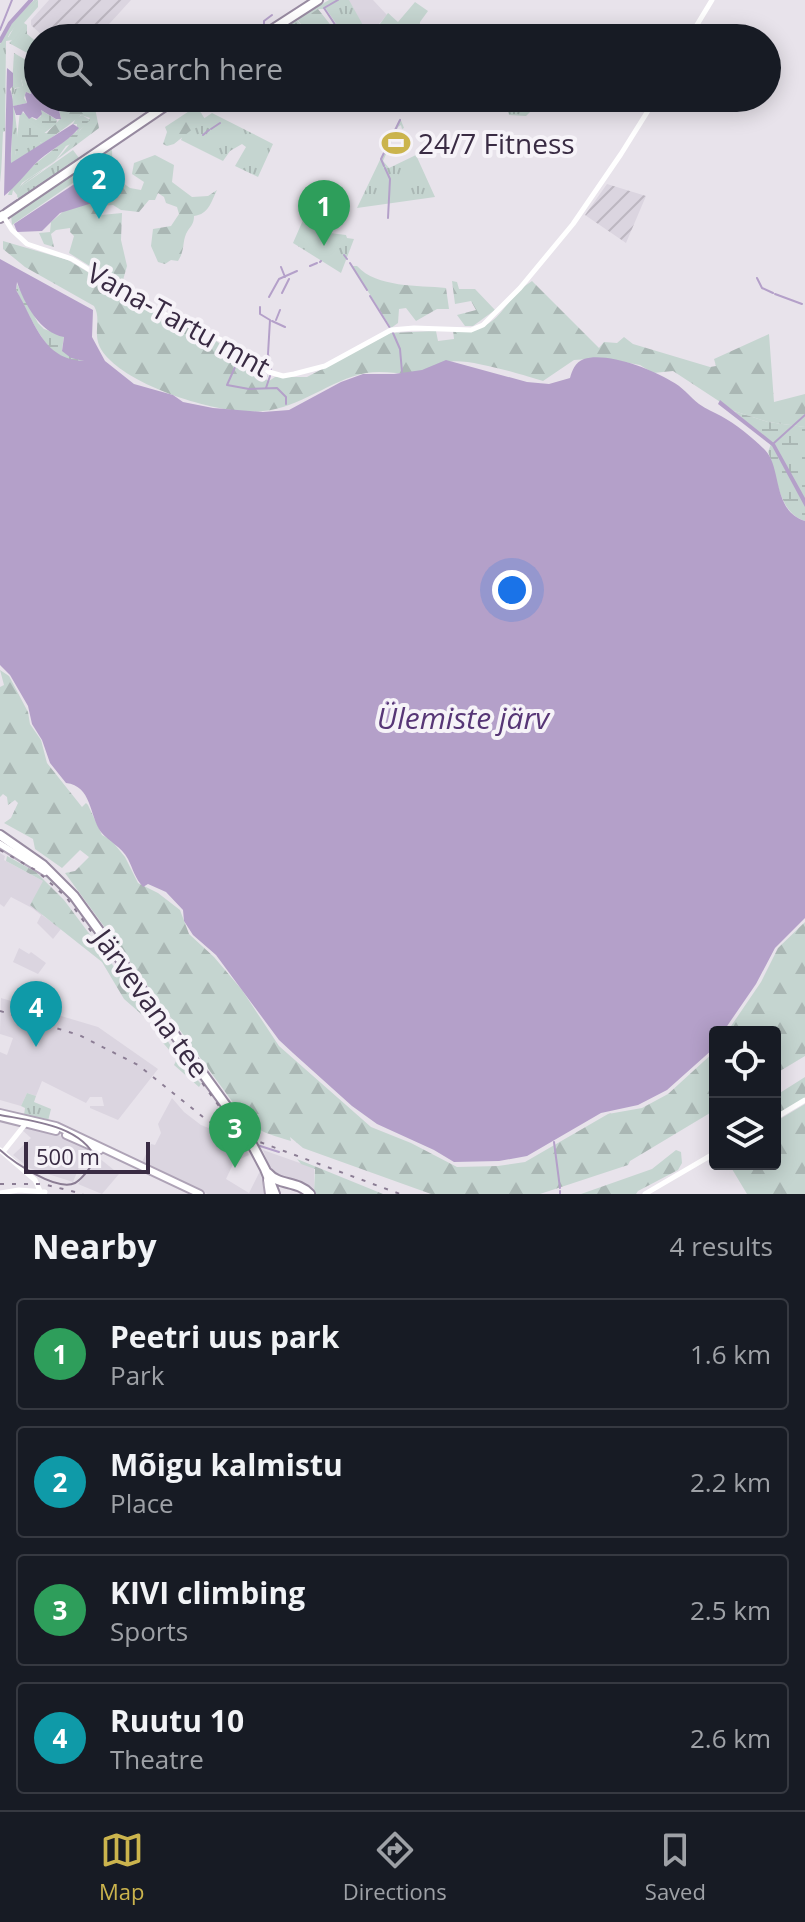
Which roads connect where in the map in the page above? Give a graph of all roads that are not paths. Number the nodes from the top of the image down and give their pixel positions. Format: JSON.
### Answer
{"nodes":[{"id":1,"x":321,"y":0,"type":"edge"},
{"id":2,"x":712,"y":0,"type":"edge"},
{"id":3,"x":284,"y":24,"type":"edge"},
{"id":4,"x":697,"y":24,"type":"edge"},
{"id":5,"x":151,"y":112,"type":"edge"},
{"id":6,"x":155,"y":112,"type":"edge"},
{"id":7,"x":647,"y":112,"type":"edge"},
{"id":8,"x":4,"y":217,"type":"edge"},
{"id":9,"x":0,"y":839,"type":"edge"},
{"id":10,"x":805,"y":1100,"type":"edge"},
{"id":11,"x":781,"y":1114,"type":"edge"},
{"id":12,"x":0,"y":1115,"type":"edge"},
{"id":13,"x":29,"y":1121,"type":"junction"},
{"id":14,"x":99,"y":1148,"type":"junction"},
{"id":15,"x":1,"y":1151,"type":"edge"},
{"id":16,"x":709,"y":1157,"type":"edge"},
{"id":17,"x":265,"y":1169,"type":"junction"},
{"id":18,"x":276,"y":1191,"type":"edge"},
{"id":19,"x":42,"y":1192,"type":"edge"},
{"id":20,"x":0,"y":1193,"type":"edge"},
{"id":21,"x":193,"y":1194,"type":"edge"},
{"id":22,"x":200,"y":1194,"type":"edge"},
{"id":23,"x":308,"y":1194,"type":"edge"},
{"id":24,"x":645,"y":1194,"type":"edge"}],
"edges":[{"from":1,"to":3,"type":"highway"},
{"from":2,"to":4,"type":"street"},
{"from":5,"to":8,"type":"highway"},
{"from":6,"to":8,"type":"highway"},
{"from":7,"to":8,"type":"street","name":"Vana-Tartu mnt"},
{"from":9,"to":17,"type":"highway","name":"Järvevana tee"},
{"from":9,"to":18,"type":"highway","name":"Järvevana tee"},
{"from":10,"to":11,"type":"street"},
{"from":12,"to":13,"type":"main road"},
{"from":13,"to":14,"type":"main road"},
{"from":13,"to":15,"type":"street"},
{"from":14,"to":21,"type":"main road"},
{"from":14,"to":22,"type":"main road"},
{"from":15,"to":19,"type":"street"},
{"from":16,"to":24,"type":"street"},
{"from":17,"to":18,"type":"highway","name":"Järvevana tee"},
{"from":17,"to":18,"type":"highway"},
{"from":18,"to":23,"type":"highway"},
{"from":19,"to":20,"type":"street"}]}
